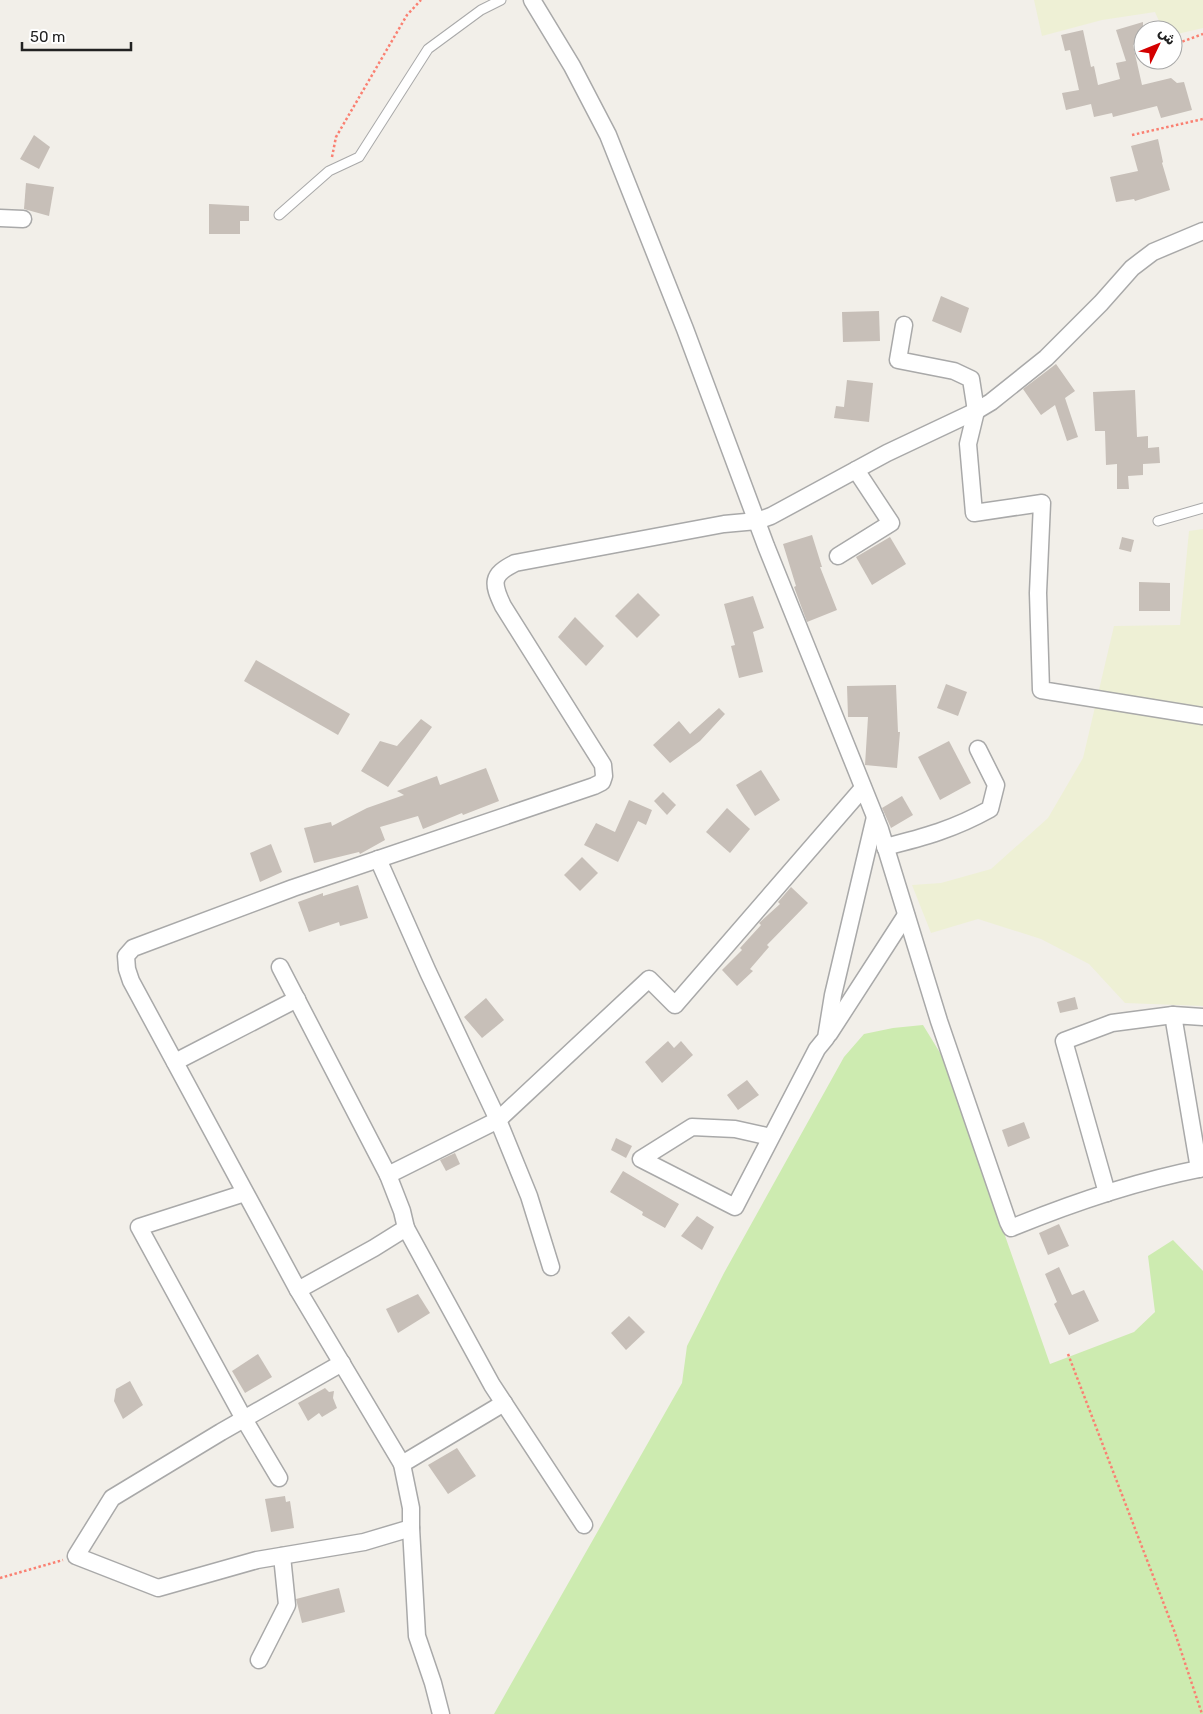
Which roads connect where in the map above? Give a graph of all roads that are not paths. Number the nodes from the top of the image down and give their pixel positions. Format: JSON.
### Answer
{"nodes":[{"id":1,"x":501,"y":0,"type":"edge"},
{"id":2,"x":532,"y":0,"type":"edge"},
{"id":3,"x":279,"y":216,"type":"dead end"},
{"id":4,"x":0,"y":218,"type":"edge"},
{"id":5,"x":23,"y":220,"type":"dead end"},
{"id":6,"x":1203,"y":231,"type":"edge"},
{"id":7,"x":904,"y":325,"type":"dead end"},
{"id":8,"x":976,"y":411,"type":"junction"},
{"id":9,"x":856,"y":470,"type":"junction"},
{"id":10,"x":1203,"y":508,"type":"edge"},
{"id":11,"x":757,"y":521,"type":"junction"},
{"id":12,"x":1158,"y":521,"type":"dead end"},
{"id":13,"x":838,"y":556,"type":"dead end"},
{"id":14,"x":1203,"y":716,"type":"edge"},
{"id":15,"x":978,"y":749,"type":"dead end"},
{"id":16,"x":863,"y":788,"type":"junction"},
{"id":17,"x":875,"y":817,"type":"junction"},
{"id":18,"x":885,"y":847,"type":"junction"},
{"id":19,"x":378,"y":859,"type":"junction"},
{"id":20,"x":906,"y":915,"type":"junction"},
{"id":21,"x":280,"y":967,"type":"dead end"},
{"id":22,"x":296,"y":998,"type":"junction"},
{"id":23,"x":1173,"y":1015,"type":"junction"},
{"id":24,"x":1203,"y":1016,"type":"edge"},
{"id":25,"x":826,"y":1038,"type":"junction"},
{"id":26,"x":175,"y":1062,"type":"junction"},
{"id":27,"x":498,"y":1120,"type":"junction"},
{"id":28,"x":771,"y":1137,"type":"junction"},
{"id":29,"x":1201,"y":1168,"type":"edge"},
{"id":30,"x":388,"y":1175,"type":"junction"},
{"id":31,"x":245,"y":1193,"type":"junction"},
{"id":32,"x":1107,"y":1193,"type":"junction"},
{"id":33,"x":406,"y":1228,"type":"junction"},
{"id":34,"x":551,"y":1267,"type":"dead end"},
{"id":35,"x":298,"y":1290,"type":"junction"},
{"id":36,"x":342,"y":1364,"type":"junction"},
{"id":37,"x":504,"y":1403,"type":"junction"},
{"id":38,"x":244,"y":1419,"type":"junction"},
{"id":39,"x":402,"y":1464,"type":"junction"},
{"id":40,"x":278,"y":1478,"type":"dead end"},
{"id":41,"x":584,"y":1524,"type":"dead end"},
{"id":42,"x":411,"y":1528,"type":"junction"},
{"id":43,"x":282,"y":1556,"type":"junction"},
{"id":44,"x":259,"y":1660,"type":"dead end"},
{"id":45,"x":441,"y":1714,"type":"edge"}],
"edges":[{"from":1,"to":3,"type":"lane"},
{"from":2,"to":11,"type":"street"},
{"from":4,"to":5,"type":"street"},
{"from":6,"to":8,"type":"street"},
{"from":7,"to":8,"type":"street"},
{"from":8,"to":9,"type":"street"},
{"from":8,"to":14,"type":"street"},
{"from":9,"to":11,"type":"street"},
{"from":9,"to":13,"type":"street"},
{"from":10,"to":12,"type":"lane"},
{"from":11,"to":16,"type":"street"},
{"from":11,"to":19,"type":"street"},
{"from":15,"to":18,"type":"street"},
{"from":16,"to":17,"type":"street"},
{"from":16,"to":27,"type":"street"},
{"from":17,"to":18,"type":"street"},
{"from":17,"to":25,"type":"street"},
{"from":18,"to":20,"type":"street"},
{"from":19,"to":26,"type":"street"},
{"from":19,"to":27,"type":"street"},
{"from":20,"to":25,"type":"street"},
{"from":20,"to":32,"type":"street"},
{"from":21,"to":22,"type":"street"},
{"from":22,"to":26,"type":"street"},
{"from":22,"to":30,"type":"street"},
{"from":23,"to":24,"type":"street"},
{"from":23,"to":29,"type":"street"},
{"from":23,"to":32,"type":"street"},
{"from":25,"to":28,"type":"street"},
{"from":26,"to":31,"type":"street"},
{"from":27,"to":30,"type":"street"},
{"from":27,"to":34,"type":"street"},
{"from":28,"to":28,"type":"street"},
{"from":29,"to":32,"type":"street"},
{"from":30,"to":33,"type":"street"},
{"from":31,"to":35,"type":"street"},
{"from":31,"to":38,"type":"street"},
{"from":33,"to":35,"type":"street"},
{"from":33,"to":37,"type":"street"},
{"from":35,"to":36,"type":"street"},
{"from":36,"to":38,"type":"street"},
{"from":36,"to":39,"type":"street"},
{"from":37,"to":39,"type":"street"},
{"from":37,"to":41,"type":"street"},
{"from":38,"to":40,"type":"street"},
{"from":38,"to":43,"type":"street"},
{"from":39,"to":42,"type":"street"},
{"from":42,"to":43,"type":"street"},
{"from":42,"to":45,"type":"street"},
{"from":43,"to":44,"type":"street"}]}
